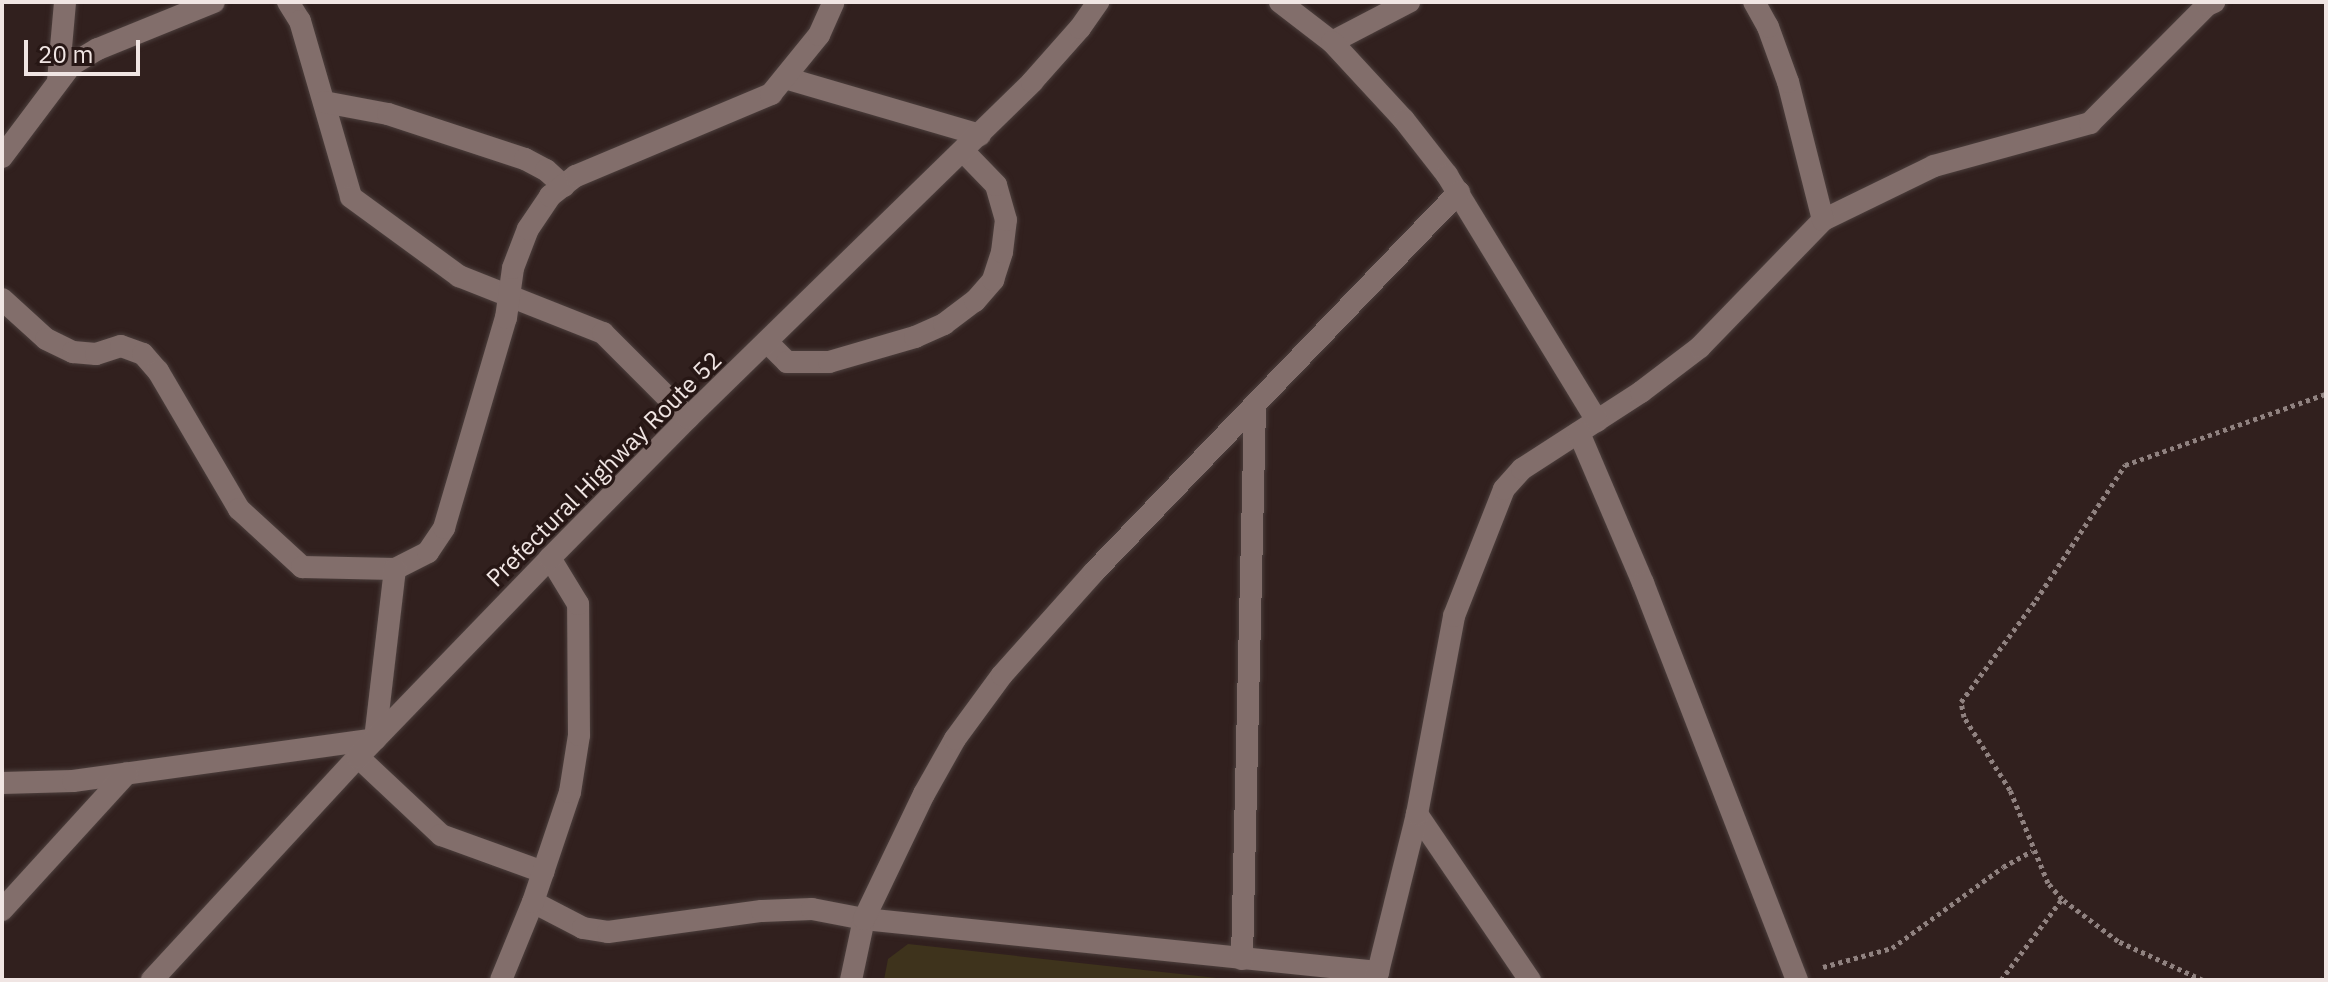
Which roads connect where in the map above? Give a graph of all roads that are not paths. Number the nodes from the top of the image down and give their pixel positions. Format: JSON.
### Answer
{"nodes":[{"id":1,"x":65,"y":2,"type":"edge"},
{"id":2,"x":214,"y":2,"type":"edge"},
{"id":3,"x":288,"y":2,"type":"edge"},
{"id":4,"x":834,"y":2,"type":"edge"},
{"id":5,"x":1098,"y":2,"type":"edge"},
{"id":6,"x":1280,"y":2,"type":"edge"},
{"id":7,"x":1409,"y":2,"type":"edge"},
{"id":8,"x":1754,"y":2,"type":"edge"},
{"id":9,"x":2214,"y":2,"type":"edge"},
{"id":10,"x":1332,"y":42,"type":"junction"},
{"id":11,"x":785,"y":78,"type":"junction"},
{"id":12,"x":58,"y":82,"type":"junction"},
{"id":13,"x":324,"y":102,"type":"junction"},
{"id":14,"x":980,"y":135,"type":"junction"},
{"id":15,"x":963,"y":151,"type":"junction"},
{"id":16,"x":2,"y":157,"type":"edge"},
{"id":17,"x":564,"y":186,"type":"junction"},
{"id":18,"x":1459,"y":192,"type":"junction"},
{"id":19,"x":1823,"y":220,"type":"junction"},
{"id":20,"x":509,"y":295,"type":"junction"},
{"id":21,"x":2,"y":299,"type":"edge"},
{"id":22,"x":768,"y":343,"type":"junction"},
{"id":23,"x":1255,"y":408,"type":"junction"},
{"id":24,"x":688,"y":418,"type":"junction"},
{"id":25,"x":1588,"y":427,"type":"junction"},
{"id":26,"x":550,"y":558,"type":"junction"},
{"id":27,"x":395,"y":569,"type":"junction"},
{"id":28,"x":375,"y":739,"type":"junction"},
{"id":29,"x":358,"y":757,"type":"junction"},
{"id":30,"x":127,"y":773,"type":"junction"},
{"id":31,"x":2,"y":783,"type":"edge"},
{"id":32,"x":1417,"y":814,"type":"junction"},
{"id":33,"x":543,"y":872,"type":"junction"},
{"id":34,"x":533,"y":902,"type":"junction"},
{"id":35,"x":2,"y":910,"type":"edge"},
{"id":36,"x":864,"y":919,"type":"junction"},
{"id":37,"x":1242,"y":959,"type":"junction"},
{"id":38,"x":1795,"y":975,"type":"edge"},
{"id":39,"x":1377,"y":976,"type":"edge"},
{"id":40,"x":152,"y":980,"type":"edge"},
{"id":41,"x":501,"y":980,"type":"edge"},
{"id":42,"x":851,"y":980,"type":"edge"},
{"id":43,"x":1530,"y":980,"type":"edge"}],
"edges":[{"from":1,"to":12,"type":"street"},
{"from":2,"to":12,"type":"street"},
{"from":3,"to":13,"type":"street"},
{"from":4,"to":11,"type":"street"},
{"from":5,"to":14,"type":"street","name":"Prefectural Highway Route 52"},
{"from":6,"to":10,"type":"street"},
{"from":7,"to":10,"type":"street"},
{"from":8,"to":19,"type":"street"},
{"from":9,"to":19,"type":"street"},
{"from":10,"to":18,"type":"street"},
{"from":11,"to":14,"type":"street"},
{"from":11,"to":17,"type":"street"},
{"from":12,"to":16,"type":"street"},
{"from":13,"to":17,"type":"street"},
{"from":13,"to":20,"type":"street"},
{"from":14,"to":15,"type":"street","name":"Prefectural Highway Route 52"},
{"from":15,"to":22,"type":"street","name":"Prefectural Highway Route 52"},
{"from":15,"to":22,"type":"street"},
{"from":17,"to":20,"type":"street"},
{"from":18,"to":23,"type":"street"},
{"from":18,"to":25,"type":"street"},
{"from":19,"to":25,"type":"street"},
{"from":20,"to":24,"type":"street"},
{"from":20,"to":27,"type":"street"},
{"from":21,"to":27,"type":"street"},
{"from":22,"to":24,"type":"street","name":"Prefectural Highway Route 52"},
{"from":23,"to":36,"type":"street"},
{"from":23,"to":37,"type":"street"},
{"from":24,"to":26,"type":"street","name":"Prefectural Highway Route 52"},
{"from":25,"to":32,"type":"street"},
{"from":25,"to":38,"type":"street"},
{"from":26,"to":28,"type":"street","name":"Prefectural Highway Route 52"},
{"from":26,"to":33,"type":"street"},
{"from":27,"to":28,"type":"street"},
{"from":28,"to":29,"type":"street","name":"Prefectural Highway Route 52"},
{"from":28,"to":30,"type":"street"},
{"from":29,"to":33,"type":"street"},
{"from":29,"to":40,"type":"street","name":"Prefectural Highway Route 52"},
{"from":30,"to":31,"type":"street"},
{"from":30,"to":35,"type":"street"},
{"from":32,"to":39,"type":"street"},
{"from":32,"to":43,"type":"street"},
{"from":33,"to":34,"type":"street"},
{"from":34,"to":36,"type":"street"},
{"from":34,"to":41,"type":"street"},
{"from":36,"to":37,"type":"street"},
{"from":36,"to":42,"type":"street"},
{"from":37,"to":39,"type":"street"}]}
